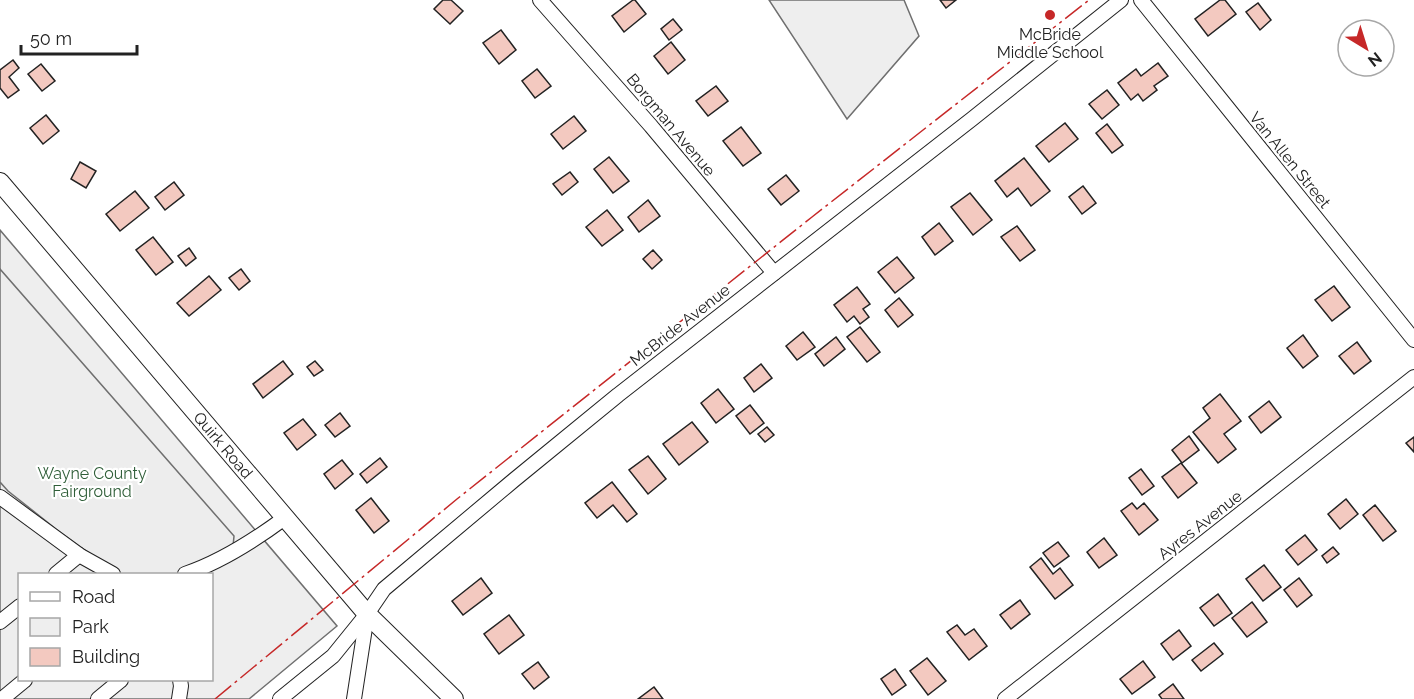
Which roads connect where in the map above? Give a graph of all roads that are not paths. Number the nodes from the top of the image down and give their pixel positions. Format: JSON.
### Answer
{"nodes":[{"id":1,"x":540,"y":0,"type":"edge"},
{"id":2,"x":1120,"y":0,"type":"edge"},
{"id":3,"x":1141,"y":0,"type":"edge"},
{"id":4,"x":0,"y":183,"type":"edge"},
{"id":5,"x":774,"y":273,"type":"junction"},
{"id":6,"x":1414,"y":340,"type":"edge"},
{"id":7,"x":1414,"y":377,"type":"edge"},
{"id":8,"x":0,"y":497,"type":"edge"},
{"id":9,"x":286,"y":517,"type":"junction"},
{"id":10,"x":79,"y":555,"type":"junction"},
{"id":11,"x":57,"y":573,"type":"edge"},
{"id":12,"x":107,"y":573,"type":"edge"},
{"id":13,"x":188,"y":573,"type":"edge"},
{"id":14,"x":18,"y":608,"type":"edge"},
{"id":15,"x":367,"y":614,"type":"junction"},
{"id":16,"x":0,"y":622,"type":"edge"},
{"id":17,"x":24,"y":681,"type":"edge"},
{"id":18,"x":120,"y":681,"type":"edge"},
{"id":19,"x":180,"y":681,"type":"edge"},
{"id":20,"x":2,"y":699,"type":"edge"},
{"id":21,"x":98,"y":699,"type":"edge"},
{"id":22,"x":178,"y":699,"type":"edge"},
{"id":23,"x":280,"y":699,"type":"edge"},
{"id":24,"x":354,"y":699,"type":"edge"},
{"id":25,"x":453,"y":699,"type":"edge"},
{"id":26,"x":1005,"y":699,"type":"edge"}],
"edges":[{"from":1,"to":5,"type":"street","name":"Borgman Avenue"},
{"from":2,"to":5,"type":"street","name":"McBride Avenue"},
{"from":3,"to":6,"type":"street","name":"Van Allen Street"},
{"from":4,"to":9,"type":"street","name":"Quirk Road"},
{"from":5,"to":15,"type":"street","name":"McBride Avenue"},
{"from":7,"to":26,"type":"street","name":"Ayres Avenue"},
{"from":8,"to":10,"type":"street"},
{"from":9,"to":13,"type":"street"},
{"from":9,"to":15,"type":"street","name":"Quirk Road"},
{"from":10,"to":11,"type":"street"},
{"from":10,"to":12,"type":"street"},
{"from":14,"to":16,"type":"street"},
{"from":15,"to":23,"type":"street","name":"McBride Avenue"},
{"from":15,"to":24,"type":"street"},
{"from":15,"to":25,"type":"street","name":"Quirk Road"},
{"from":17,"to":20,"type":"street"},
{"from":18,"to":21,"type":"street"},
{"from":19,"to":22,"type":"street"}]}
